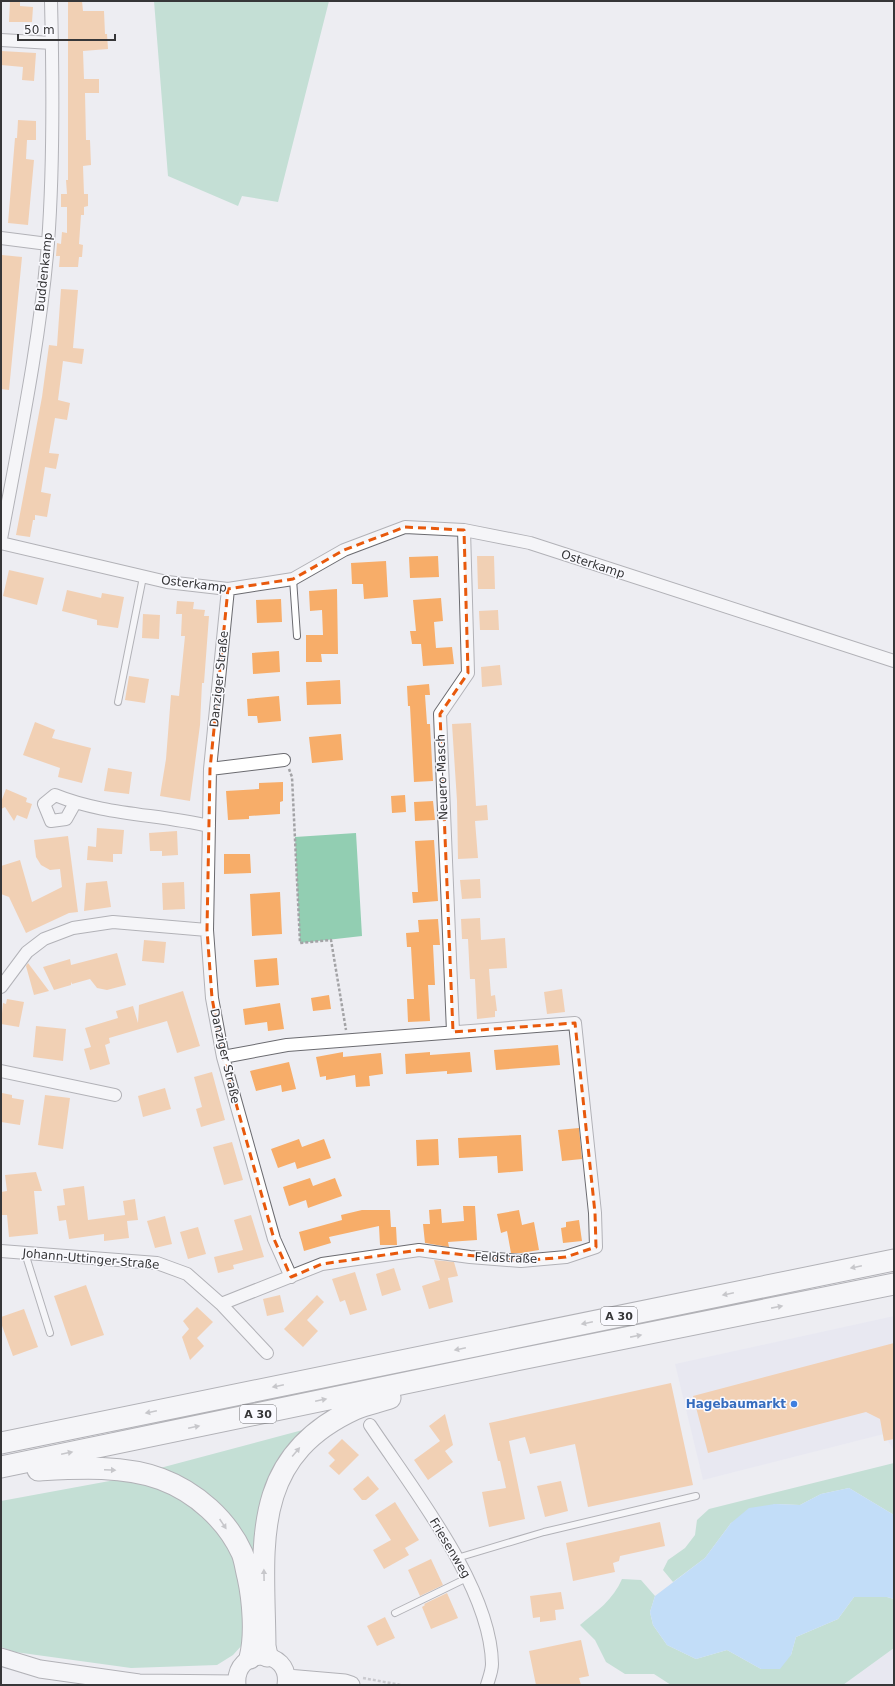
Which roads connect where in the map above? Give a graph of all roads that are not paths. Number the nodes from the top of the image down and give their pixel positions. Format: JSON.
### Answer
{"nodes":[{"id":1,"x":51,"y":1,"type":"edge"},
{"id":2,"x":1,"y":40,"type":"edge"},
{"id":3,"x":52,"y":43,"type":"junction"},
{"id":4,"x":1,"y":238,"type":"edge"},
{"id":5,"x":48,"y":244,"type":"junction"},
{"id":6,"x":464,"y":530,"type":"junction"},
{"id":7,"x":1,"y":539,"type":"edge"},
{"id":8,"x":1,"y":543,"type":"edge"},
{"id":9,"x":143,"y":577,"type":"junction"},
{"id":10,"x":293,"y":579,"type":"junction"},
{"id":11,"x":228,"y":589,"type":"junction"},
{"id":12,"x":297,"y":636,"type":"dead end"},
{"id":13,"x":894,"y":661,"type":"edge"},
{"id":14,"x":118,"y":702,"type":"dead end"},
{"id":15,"x":284,"y":760,"type":"road end"},
{"id":16,"x":210,"y":769,"type":"junction"},
{"id":17,"x":75,"y":803,"type":"dead end"},
{"id":18,"x":208,"y":826,"type":"junction"},
{"id":19,"x":207,"y":930,"type":"junction"},
{"id":20,"x":1,"y":987,"type":"edge"},
{"id":21,"x":453,"y":1032,"type":"junction"},
{"id":22,"x":223,"y":1057,"type":"junction"},
{"id":23,"x":1,"y":1070,"type":"edge"},
{"id":24,"x":116,"y":1095,"type":"dead end"},
{"id":25,"x":1,"y":1251,"type":"edge"},
{"id":26,"x":25,"y":1253,"type":"junction"},
{"id":27,"x":894,"y":1260,"type":"edge"},
{"id":28,"x":291,"y":1277,"type":"junction"},
{"id":29,"x":894,"y":1284,"type":"edge"},
{"id":30,"x":221,"y":1304,"type":"junction"},
{"id":31,"x":50,"y":1333,"type":"dead end"},
{"id":32,"x":267,"y":1353,"type":"dead end"},
{"id":33,"x":516,"y":1360,"type":"junction"},
{"id":34,"x":370,"y":1425,"type":"dead end"},
{"id":35,"x":73,"y":1428,"type":"junction"},
{"id":36,"x":1,"y":1434,"type":"edge"},
{"id":37,"x":1,"y":1443,"type":"edge"},
{"id":38,"x":1,"y":1467,"type":"edge"},
{"id":39,"x":1,"y":1471,"type":"edge"},
{"id":40,"x":696,"y":1496,"type":"dead end"},
{"id":41,"x":457,"y":1558,"type":"junction"},
{"id":42,"x":468,"y":1578,"type":"junction"},
{"id":43,"x":395,"y":1613,"type":"dead end"},
{"id":44,"x":259,"y":1657,"type":"junction"},
{"id":45,"x":1,"y":1658,"type":"edge"},
{"id":46,"x":287,"y":1682,"type":"edge"},
{"id":47,"x":237,"y":1684,"type":"edge"},
{"id":48,"x":351,"y":1685,"type":"edge"},
{"id":49,"x":487,"y":1685,"type":"edge"}],
"edges":[{"from":1,"to":3,"type":"street","name":"Buddenkamp"},
{"from":2,"to":3,"type":"street"},
{"from":3,"to":5,"type":"street","name":"Buddenkamp"},
{"from":4,"to":5,"type":"street"},
{"from":5,"to":7,"type":"street","name":"Buddenkamp"},
{"from":6,"to":10,"type":"street","name":"Osterkamp"},
{"from":6,"to":13,"type":"street","name":"Osterkamp"},
{"from":6,"to":21,"type":"street","name":"Neuero-Masch"},
{"from":8,"to":9,"type":"street","name":"Osterkamp"},
{"from":9,"to":11,"type":"street","name":"Osterkamp"},
{"from":9,"to":14,"type":"lane"},
{"from":10,"to":11,"type":"street","name":"Osterkamp"},
{"from":10,"to":12,"type":"lane"},
{"from":11,"to":16,"type":"street","name":"Danziger Straße"},
{"from":15,"to":16,"type":"street"},
{"from":16,"to":18,"type":"street","name":"Danziger Straße"},
{"from":17,"to":18,"type":"street"},
{"from":18,"to":19,"type":"street","name":"Danziger Straße"},
{"from":19,"to":20,"type":"street"},
{"from":19,"to":22,"type":"street","name":"Danziger Straße"},
{"from":21,"to":22,"type":"street"},
{"from":21,"to":28,"type":"street","name":"Feldstraße"},
{"from":22,"to":28,"type":"street","name":"Danziger Straße"},
{"from":23,"to":24,"type":"street"},
{"from":25,"to":26,"type":"street","name":"Johann-Uttinger-Straße"},
{"from":26,"to":30,"type":"street","name":"Johann-Uttinger-Straße"},
{"from":26,"to":31,"type":"lane"},
{"from":27,"to":35,"type":"highway","number":"A 30","one_way":true},
{"from":28,"to":30,"type":"street","name":"Feldstraße"},
{"from":33,"to":29,"type":"highway","number":"A 30","one_way":true},
{"from":30,"to":32,"type":"street","name":"Johann-Uttinger-Straße"},
{"from":38,"to":33,"type":"highway","number":"A 30","one_way":true},
{"from":44,"to":33,"type":"highway","one_way":true},
{"from":34,"to":41,"type":"street","name":"Friesenweg"},
{"from":35,"to":36,"type":"highway"},
{"from":35,"to":37,"type":"highway","number":"A 30"},
{"from":39,"to":44,"type":"highway","one_way":true},
{"from":40,"to":41,"type":"lane"},
{"from":41,"to":42,"type":"street","name":"Friesenweg"},
{"from":42,"to":43,"type":"lane"},
{"from":42,"to":49,"type":"street","name":"Friesenweg"},
{"from":44,"to":46,"type":"main road"},
{"from":44,"to":47,"type":"main road"},
{"from":45,"to":47,"type":"main road"},
{"from":46,"to":48,"type":"main road"}]}
